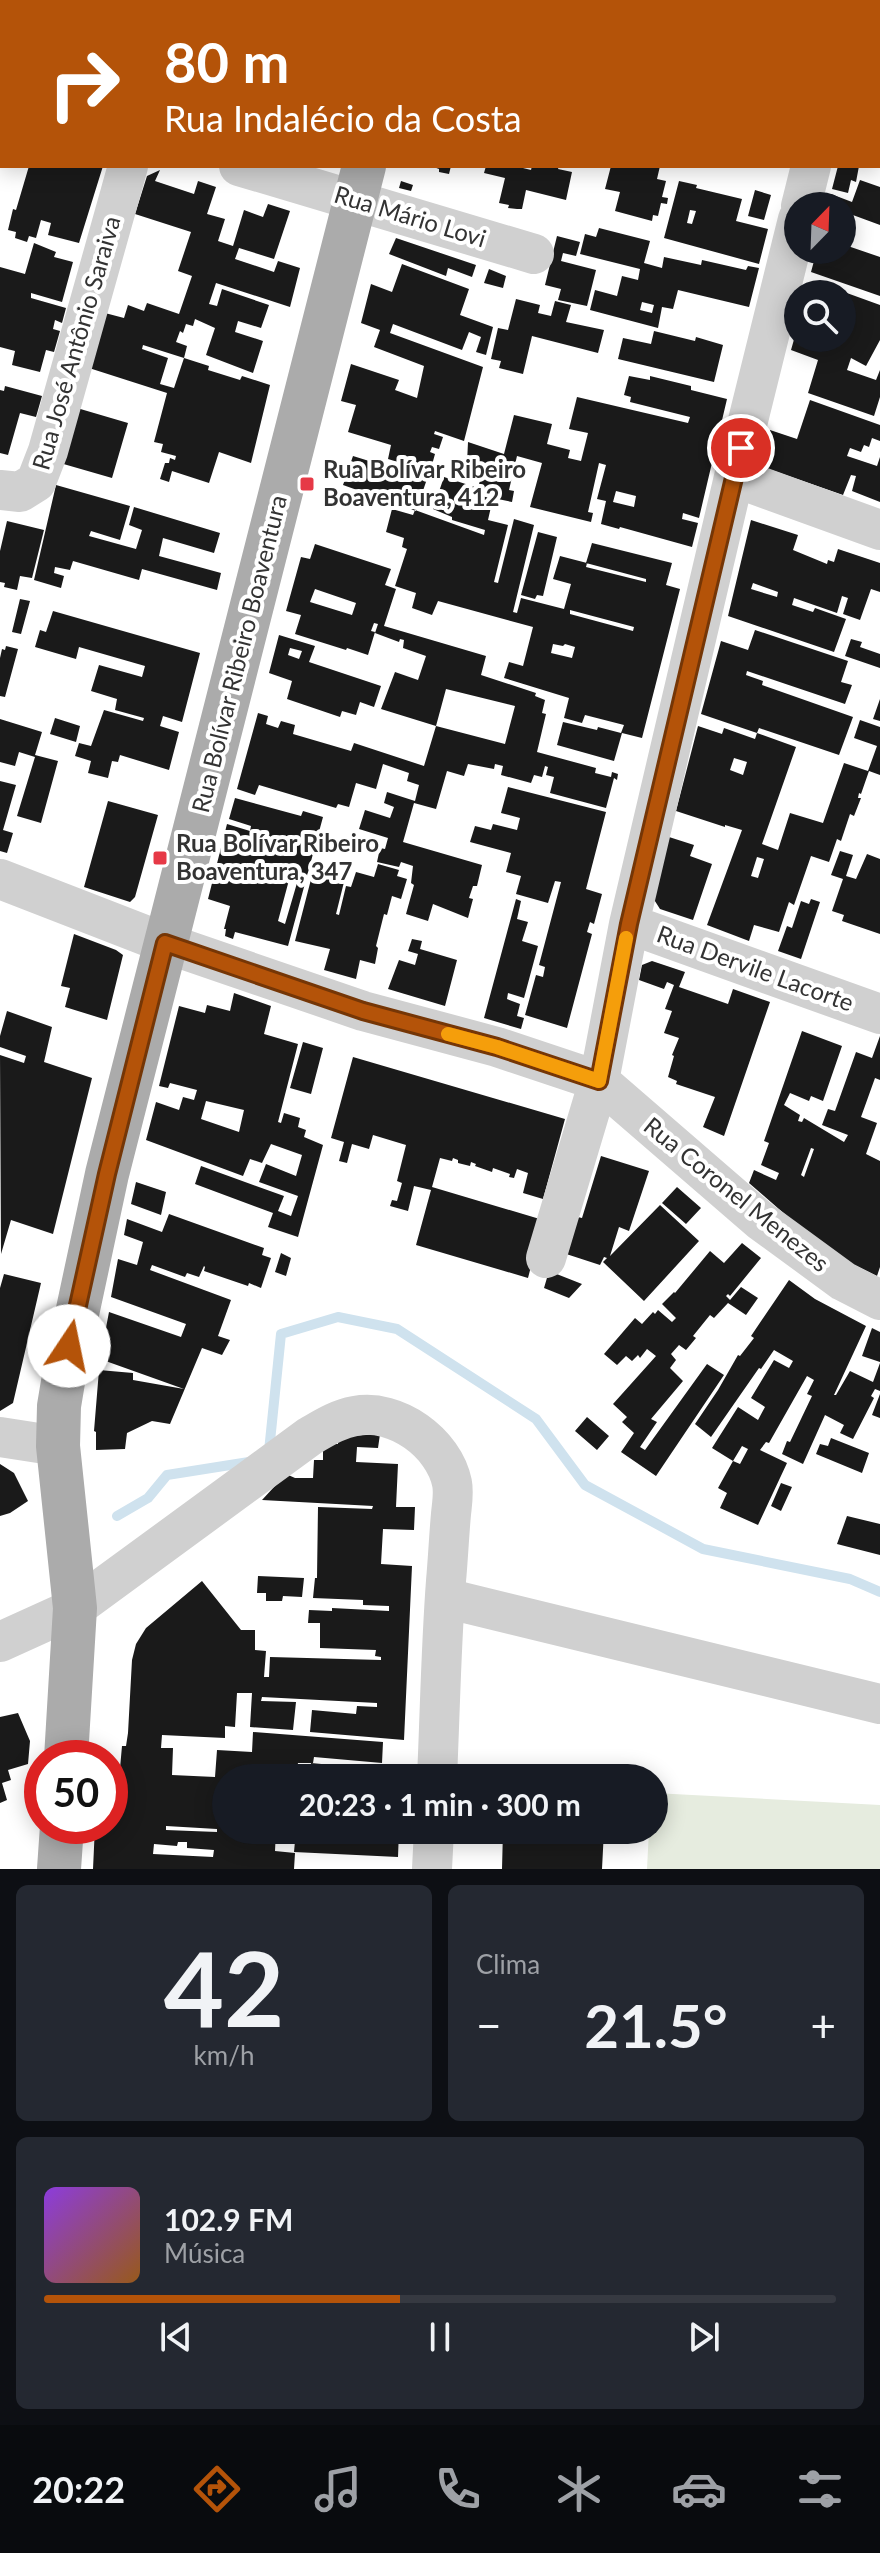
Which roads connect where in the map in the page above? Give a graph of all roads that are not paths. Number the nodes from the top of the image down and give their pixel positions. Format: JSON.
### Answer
{"nodes":[{"id":1,"x":127,"y":168,"type":"edge"},
{"id":2,"x":253,"y":168,"type":"edge"},
{"id":3,"x":810,"y":168,"type":"edge"},
{"id":4,"x":360,"y":183,"type":"edge"},
{"id":5,"x":804,"y":192,"type":"edge"},
{"id":6,"x":534,"y":254,"type":"dead end"},
{"id":7,"x":787,"y":264,"type":"edge"},
{"id":8,"x":734,"y":477,"type":"junction"},
{"id":9,"x":0,"y":490,"type":"edge"},
{"id":10,"x":880,"y":530,"type":"edge"},
{"id":11,"x":0,"y":879,"type":"edge"},
{"id":12,"x":629,"y":924,"type":"junction"},
{"id":13,"x":165,"y":943,"type":"junction"},
{"id":14,"x":880,"y":1014,"type":"edge"},
{"id":15,"x":599,"y":1081,"type":"junction"},
{"id":16,"x":546,"y":1258,"type":"dead end"},
{"id":17,"x":880,"y":1300,"type":"edge"},
{"id":18,"x":0,"y":1437,"type":"edge"},
{"id":19,"x":58,"y":1446,"type":"junction"},
{"id":20,"x":445,"y":1598,"type":"junction"},
{"id":21,"x":75,"y":1608,"type":"junction"},
{"id":22,"x":0,"y":1642,"type":"edge"},
{"id":23,"x":880,"y":1704,"type":"edge"},
{"id":24,"x":67,"y":1740,"type":"edge"},
{"id":25,"x":438,"y":1764,"type":"edge"},
{"id":26,"x":61,"y":1844,"type":"edge"},
{"id":27,"x":433,"y":1844,"type":"edge"},
{"id":28,"x":59,"y":1869,"type":"edge"},
{"id":29,"x":432,"y":1869,"type":"edge"}],
"edges":[{"from":1,"to":9,"type":"street","name":"Rua José Antônio Saraiva"},
{"from":2,"to":4,"type":"street","name":"Rua Mário Lovi"},
{"from":3,"to":5,"type":"street"},
{"from":4,"to":6,"type":"street","name":"Rua Mário Lovi"},
{"from":4,"to":13,"type":"main road","name":"Rua Bolívar Ribeiro Boaventura"},
{"from":7,"to":8,"type":"street"},
{"from":8,"to":10,"type":"street"},
{"from":8,"to":12,"type":"street"},
{"from":11,"to":13,"type":"street"},
{"from":12,"to":14,"type":"street","name":"Rua Dervile Lacorte"},
{"from":12,"to":15,"type":"street"},
{"from":13,"to":15,"type":"street"},
{"from":13,"to":19,"type":"main road","name":"Rua Bolívar Ribeiro Boaventura"},
{"from":15,"to":16,"type":"street"},
{"from":15,"to":17,"type":"street","name":"Rua Coronel Menezes"},
{"from":18,"to":19,"type":"street"},
{"from":19,"to":21,"type":"main road","name":"Rua Bolívar Ribeiro Boaventura"},
{"from":20,"to":21,"type":"street"},
{"from":20,"to":23,"type":"street"},
{"from":20,"to":25,"type":"street"},
{"from":21,"to":22,"type":"street"},
{"from":21,"to":24,"type":"main road","name":"Rua Bolívar Ribeiro Boaventura"},
{"from":26,"to":28,"type":"main road"},
{"from":27,"to":29,"type":"street"}]}
